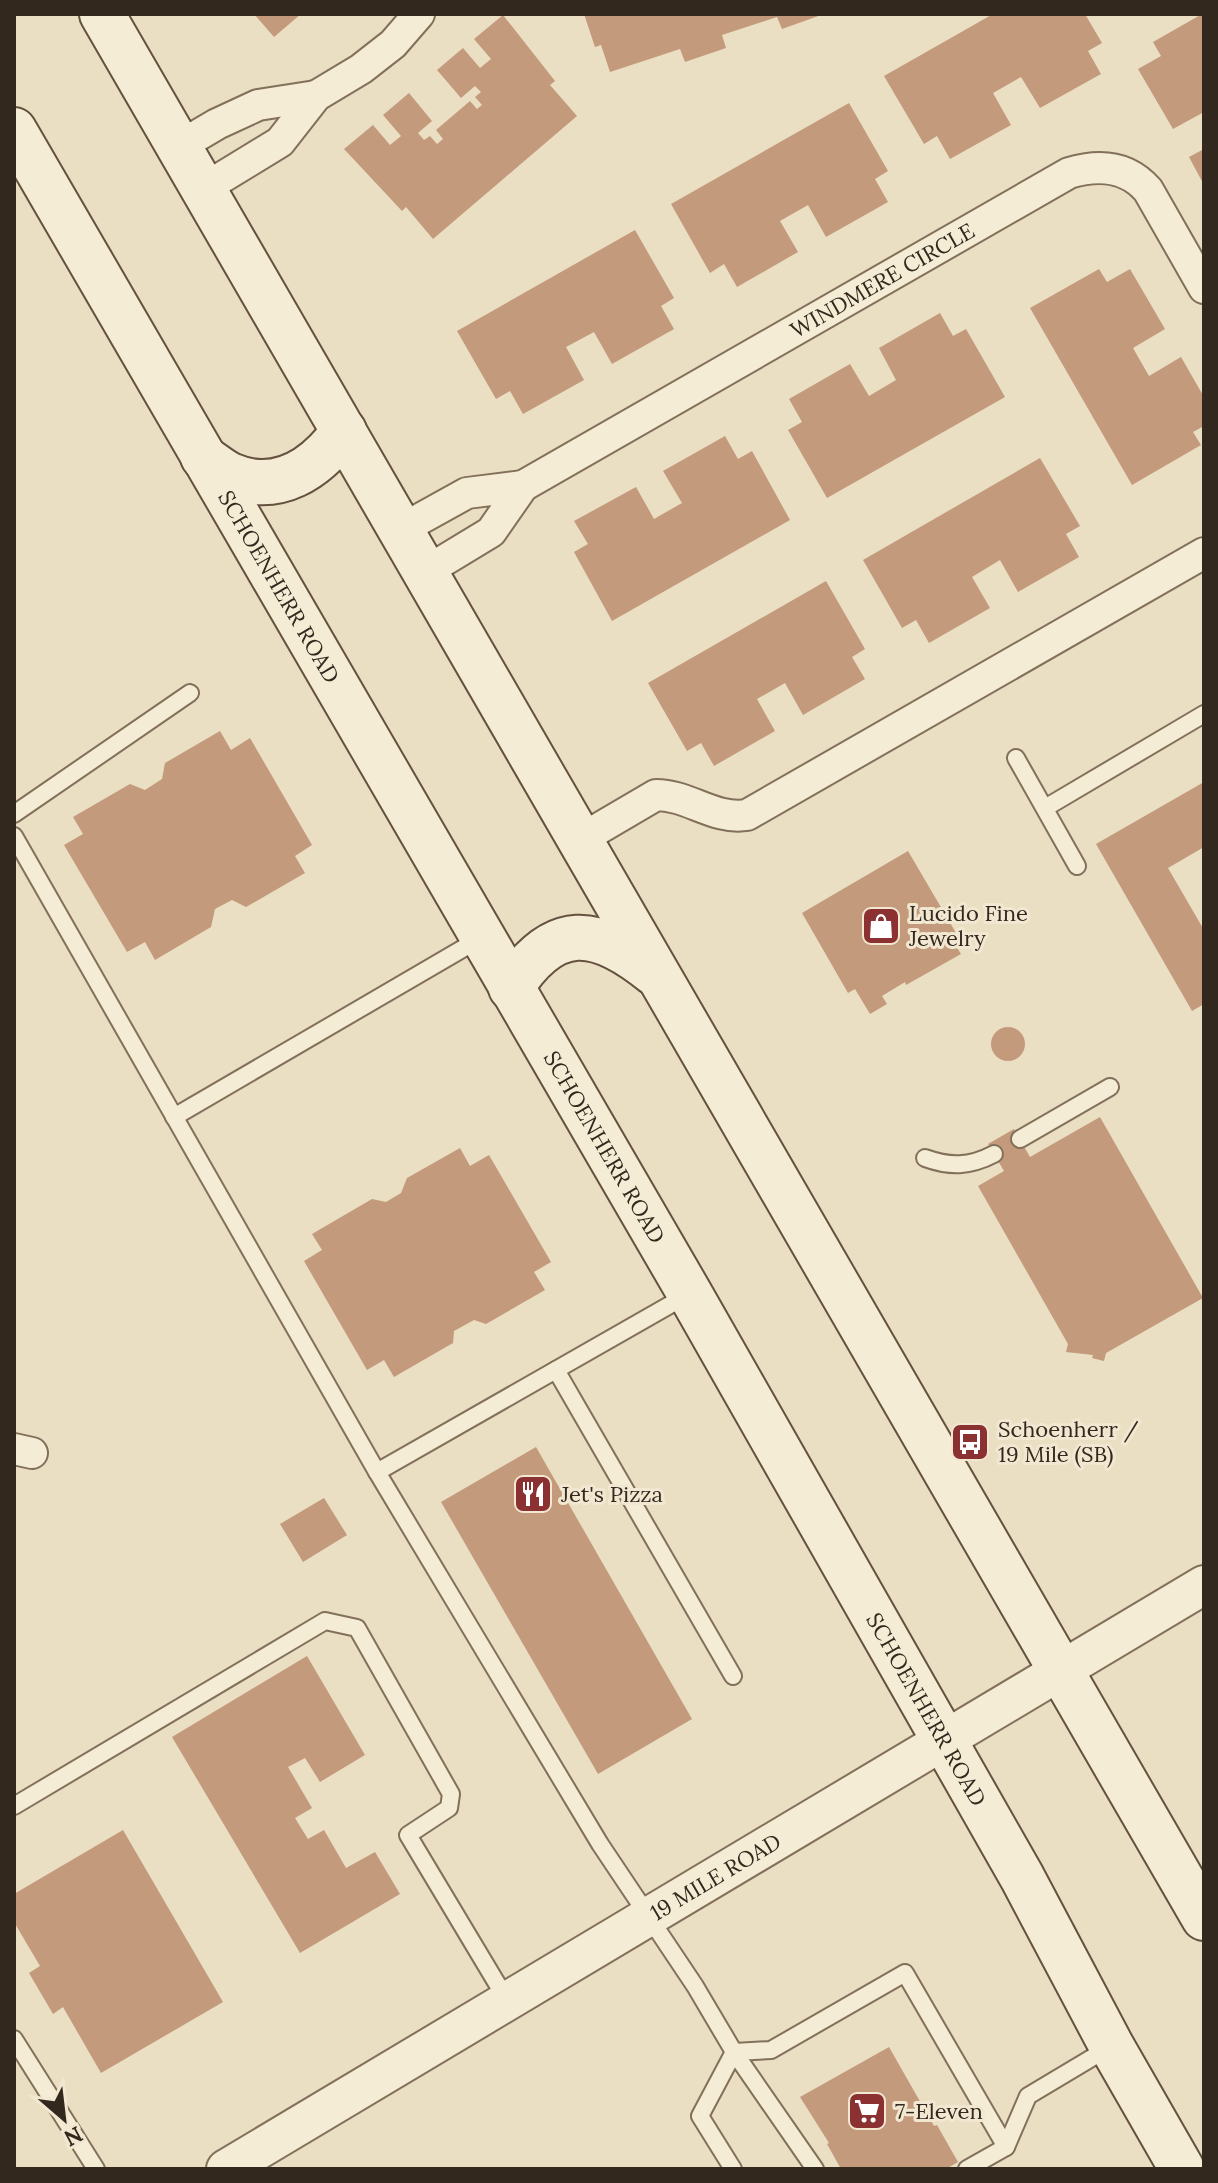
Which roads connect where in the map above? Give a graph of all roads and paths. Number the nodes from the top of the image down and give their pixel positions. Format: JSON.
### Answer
{"nodes":[{"id":1,"x":102,"y":14,"type":"edge"},
{"id":2,"x":419,"y":14,"type":"edge"},
{"id":3,"x":316,"y":96,"type":"junction"},
{"id":4,"x":14,"y":130,"type":"edge"},
{"id":5,"x":178,"y":147,"type":"junction"},
{"id":6,"x":203,"y":189,"type":"junction"},
{"id":7,"x":1204,"y":288,"type":"edge"},
{"id":8,"x":344,"y":431,"type":"junction"},
{"id":9,"x":203,"y":457,"type":"junction"},
{"id":10,"x":523,"y":486,"type":"junction"},
{"id":11,"x":400,"y":530,"type":"junction"},
{"id":12,"x":1204,"y":553,"type":"edge"},
{"id":13,"x":425,"y":572,"type":"junction"},
{"id":14,"x":190,"y":693,"type":"dead end"},
{"id":15,"x":1204,"y":714,"type":"edge"},
{"id":16,"x":1016,"y":758,"type":"dead end"},
{"id":17,"x":1045,"y":808,"type":"junction"},
{"id":18,"x":14,"y":814,"type":"edge"},
{"id":19,"x":14,"y":836,"type":"edge"},
{"id":20,"x":581,"y":839,"type":"junction"},
{"id":21,"x":1077,"y":866,"type":"dead end"},
{"id":22,"x":482,"y":937,"type":"junction"},
{"id":23,"x":657,"y":975,"type":"junction"},
{"id":24,"x":511,"y":988,"type":"junction"},
{"id":25,"x":1110,"y":1087,"type":"dead end"},
{"id":26,"x":174,"y":1117,"type":"junction"},
{"id":27,"x":1020,"y":1139,"type":"dead end"},
{"id":28,"x":994,"y":1154,"type":"dead end"},
{"id":29,"x":925,"y":1158,"type":"dead end"},
{"id":30,"x":690,"y":1294,"type":"junction"},
{"id":31,"x":556,"y":1370,"type":"junction"},
{"id":32,"x":377,"y":1472,"type":"junction"},
{"id":33,"x":1204,"y":1585,"type":"edge"},
{"id":34,"x":1062,"y":1671,"type":"junction"},
{"id":35,"x":733,"y":1676,"type":"dead end"},
{"id":36,"x":944,"y":1741,"type":"junction"},
{"id":37,"x":14,"y":1806,"type":"edge"},
{"id":38,"x":647,"y":1918,"type":"junction"},
{"id":39,"x":1204,"y":1918,"type":"edge"},
{"id":40,"x":508,"y":2002,"type":"junction"},
{"id":41,"x":14,"y":2039,"type":"edge"},
{"id":42,"x":1112,"y":2047,"type":"junction"},
{"id":43,"x":734,"y":2052,"type":"junction"},
{"id":44,"x":1006,"y":2147,"type":"junction"},
{"id":45,"x":96,"y":2169,"type":"edge"},
{"id":46,"x":226,"y":2169,"type":"edge"},
{"id":47,"x":733,"y":2169,"type":"edge"},
{"id":48,"x":815,"y":2169,"type":"edge"},
{"id":49,"x":967,"y":2169,"type":"edge"},
{"id":50,"x":1182,"y":2169,"type":"edge"}],
"edges":[{"from":1,"to":5,"type":"main road"},
{"from":2,"to":3,"type":"street"},
{"from":3,"to":5,"type":"street"},
{"from":3,"to":6,"type":"street"},
{"from":4,"to":9,"type":"main road","name":"SCHOENHERR ROAD"},
{"from":5,"to":6,"type":"main road"},
{"from":6,"to":8,"type":"main road"},
{"from":7,"to":10,"type":"street","name":"WINDMERE CIRCLE"},
{"from":8,"to":9,"type":"main road"},
{"from":8,"to":11,"type":"main road"},
{"from":9,"to":22,"type":"main road","name":"SCHOENHERR ROAD"},
{"from":10,"to":11,"type":"street","name":"WINDMERE CIRCLE"},
{"from":10,"to":13,"type":"street","name":"WINDMERE CIRCLE"},
{"from":11,"to":13,"type":"main road"},
{"from":12,"to":20,"type":"street"},
{"from":13,"to":20,"type":"main road"},
{"from":14,"to":18,"type":"lane"},
{"from":15,"to":17,"type":"lane"},
{"from":16,"to":17,"type":"lane"},
{"from":17,"to":21,"type":"lane"},
{"from":19,"to":26,"type":"lane"},
{"from":20,"to":23,"type":"main road"},
{"from":22,"to":24,"type":"main road","name":"SCHOENHERR ROAD"},
{"from":22,"to":26,"type":"lane"},
{"from":23,"to":24,"type":"main road"},
{"from":23,"to":34,"type":"main road"},
{"from":24,"to":30,"type":"main road","name":"SCHOENHERR ROAD"},
{"from":25,"to":27,"type":"lane"},
{"from":26,"to":32,"type":"lane"},
{"from":28,"to":29,"type":"lane"},
{"from":30,"to":31,"type":"lane"},
{"from":30,"to":36,"type":"main road","name":"SCHOENHERR ROAD"},
{"from":31,"to":32,"type":"lane"},
{"from":31,"to":35,"type":"lane"},
{"from":32,"to":38,"type":"lane"},
{"from":33,"to":34,"type":"street","name":"19 MILE ROAD"},
{"from":34,"to":36,"type":"street","name":"19 MILE ROAD"},
{"from":34,"to":39,"type":"main road"},
{"from":36,"to":38,"type":"street","name":"19 MILE ROAD"},
{"from":36,"to":42,"type":"main road","name":"SCHOENHERR ROAD"},
{"from":37,"to":40,"type":"lane"},
{"from":38,"to":40,"type":"street","name":"19 MILE ROAD"},
{"from":38,"to":43,"type":"lane"},
{"from":40,"to":46,"type":"street","name":"19 MILE ROAD"},
{"from":41,"to":45,"type":"lane"},
{"from":42,"to":44,"type":"lane"},
{"from":42,"to":50,"type":"main road","name":"SCHOENHERR ROAD"},
{"from":43,"to":44,"type":"lane"},
{"from":43,"to":47,"type":"lane"},
{"from":43,"to":48,"type":"lane"},
{"from":44,"to":49,"type":"lane"}]}
